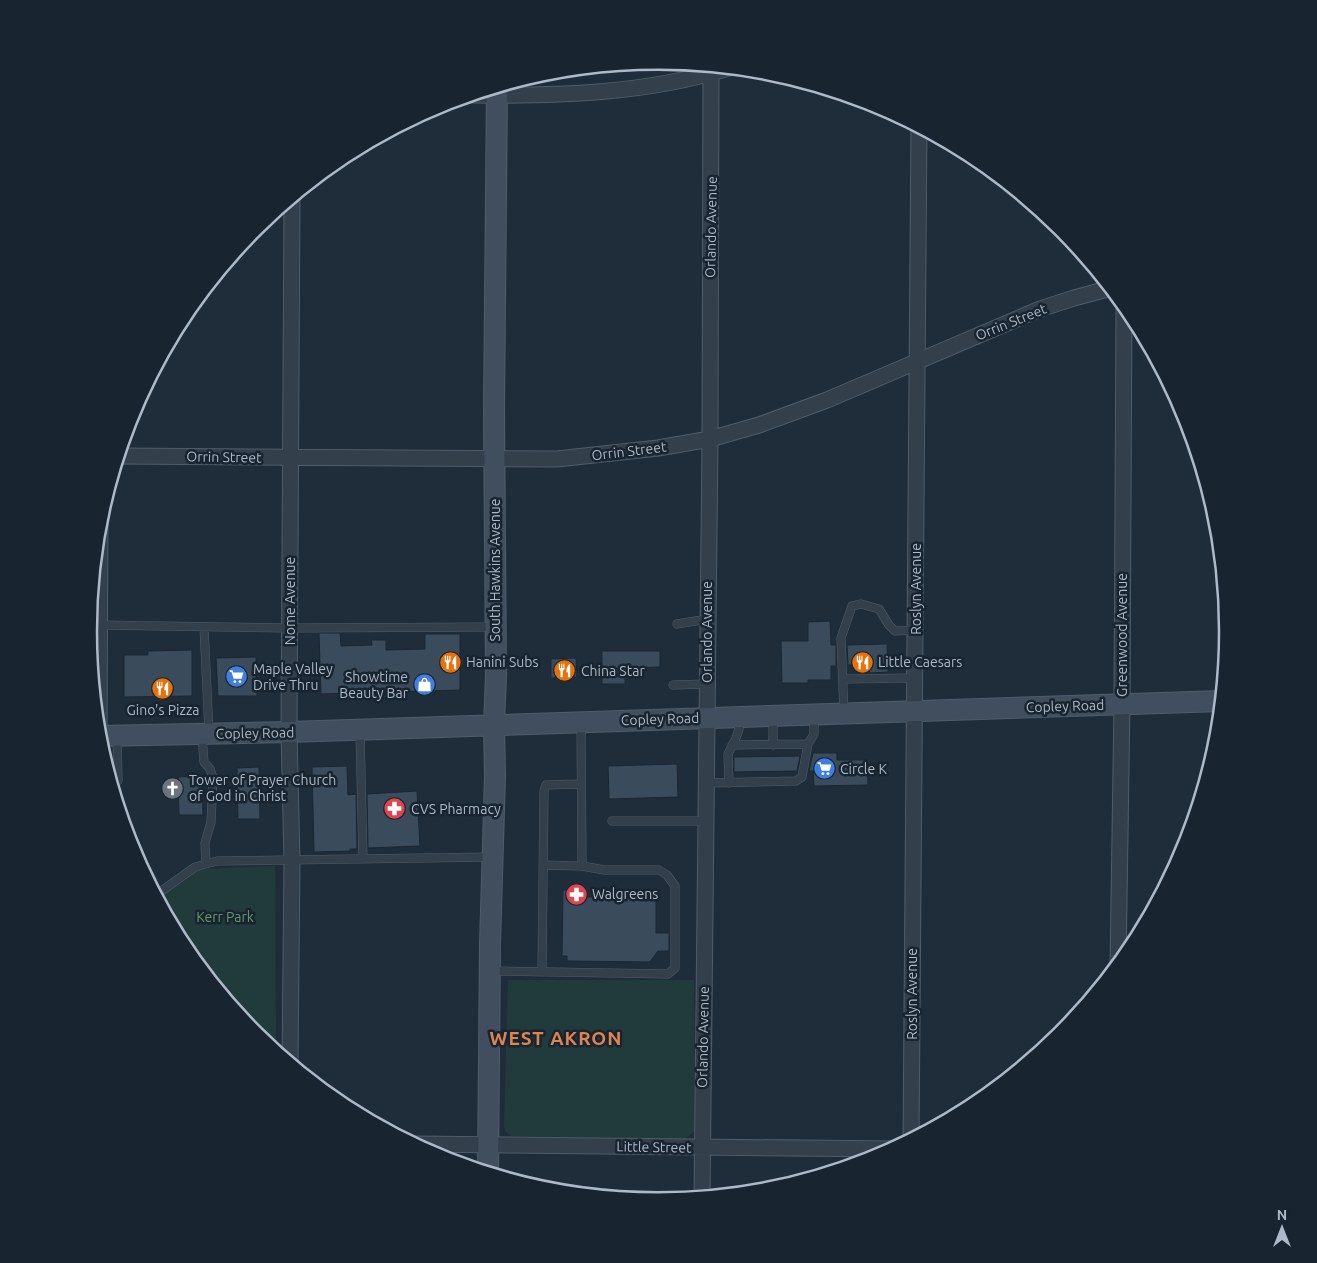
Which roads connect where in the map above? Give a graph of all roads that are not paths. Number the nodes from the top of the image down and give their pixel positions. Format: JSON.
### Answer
{"nodes":[{"id":1,"x":703,"y":72,"type":"edge"},
{"id":2,"x":710,"y":73,"type":"edge"},
{"id":3,"x":502,"y":92,"type":"edge"},
{"id":4,"x":497,"y":94,"type":"edge"},
{"id":5,"x":919,"y":134,"type":"edge"},
{"id":6,"x":292,"y":206,"type":"edge"},
{"id":7,"x":1104,"y":290,"type":"edge"},
{"id":8,"x":1124,"y":318,"type":"edge"},
{"id":9,"x":917,"y":362,"type":"junction"},
{"id":10,"x":710,"y":439,"type":"junction"},
{"id":11,"x":125,"y":456,"type":"edge"},
{"id":12,"x":291,"y":457,"type":"junction"},
{"id":13,"x":495,"y":459,"type":"junction"},
{"id":14,"x":99,"y":582,"type":"edge"},
{"id":15,"x":708,"y":620,"type":"junction"},
{"id":16,"x":677,"y":624,"type":"dead end"},
{"id":17,"x":99,"y":626,"type":"junction"},
{"id":18,"x":204,"y":627,"type":"junction"},
{"id":19,"x":495,"y":627,"type":"junction"},
{"id":20,"x":290,"y":628,"type":"junction"},
{"id":21,"x":916,"y":630,"type":"junction"},
{"id":22,"x":97,"y":634,"type":"edge"},
{"id":23,"x":915,"y":678,"type":"junction"},
{"id":24,"x":843,"y":680,"type":"junction"},
{"id":25,"x":707,"y":684,"type":"junction"},
{"id":26,"x":673,"y":685,"type":"dead end"},
{"id":27,"x":1215,"y":701,"type":"edge"},
{"id":28,"x":1122,"y":704,"type":"junction"},
{"id":29,"x":914,"y":710,"type":"junction"},
{"id":30,"x":844,"y":713,"type":"junction"},
{"id":31,"x":814,"y":714,"type":"junction"},
{"id":32,"x":773,"y":716,"type":"junction"},
{"id":33,"x":739,"y":717,"type":"junction"},
{"id":34,"x":707,"y":718,"type":"junction"},
{"id":35,"x":580,"y":722,"type":"junction"},
{"id":36,"x":494,"y":725,"type":"junction"},
{"id":37,"x":360,"y":730,"type":"junction"},
{"id":38,"x":289,"y":732,"type":"junction"},
{"id":39,"x":206,"y":734,"type":"junction"},
{"id":40,"x":107,"y":736,"type":"edge"},
{"id":41,"x":808,"y":744,"type":"junction"},
{"id":42,"x":732,"y":745,"type":"junction"},
{"id":43,"x":773,"y":745,"type":"junction"},
{"id":44,"x":113,"y":764,"type":"edge"},
{"id":45,"x":118,"y":781,"type":"dead end"},
{"id":46,"x":706,"y":783,"type":"junction"},
{"id":47,"x":729,"y":783,"type":"junction"},
{"id":48,"x":581,"y":784,"type":"junction"},
{"id":49,"x":612,"y":820,"type":"dead end"},
{"id":50,"x":706,"y":822,"type":"junction"},
{"id":51,"x":492,"y":857,"type":"junction"},
{"id":52,"x":363,"y":859,"type":"junction"},
{"id":53,"x":292,"y":861,"type":"junction"},
{"id":54,"x":206,"y":863,"type":"junction"},
{"id":55,"x":543,"y":865,"type":"junction"},
{"id":56,"x":582,"y":866,"type":"junction"},
{"id":57,"x":161,"y":891,"type":"edge"},
{"id":58,"x":1118,"y":953,"type":"edge"},
{"id":59,"x":490,"y":971,"type":"junction"},
{"id":60,"x":542,"y":971,"type":"junction"},
{"id":61,"x":290,"y":1056,"type":"edge"},
{"id":62,"x":911,"y":1133,"type":"edge"},
{"id":63,"x":431,"y":1144,"type":"edge"},
{"id":64,"x":488,"y":1145,"type":"junction"},
{"id":65,"x":702,"y":1148,"type":"junction"},
{"id":66,"x":875,"y":1149,"type":"edge"},
{"id":67,"x":488,"y":1166,"type":"edge"},
{"id":68,"x":702,"y":1191,"type":"edge"}],
"edges":[{"from":1,"to":3,"type":"street"},
{"from":2,"to":10,"type":"street","name":"Orlando Avenue"},
{"from":4,"to":13,"type":"main road","name":"South Hawkins Avenue"},
{"from":5,"to":9,"type":"street","name":"Roslyn Avenue"},
{"from":6,"to":12,"type":"street","name":"Nome Avenue"},
{"from":7,"to":9,"type":"street","name":"Orrin Street"},
{"from":8,"to":28,"type":"street","name":"Greenwood Avenue"},
{"from":9,"to":10,"type":"street","name":"Orrin Street"},
{"from":9,"to":21,"type":"street","name":"Roslyn Avenue"},
{"from":10,"to":13,"type":"street","name":"Orrin Street"},
{"from":10,"to":15,"type":"street","name":"Orlando Avenue"},
{"from":11,"to":12,"type":"street","name":"Orrin Street"},
{"from":12,"to":13,"type":"street","name":"Orrin Street"},
{"from":12,"to":20,"type":"street","name":"Nome Avenue"},
{"from":13,"to":19,"type":"main road","name":"South Hawkins Avenue"},
{"from":14,"to":17,"type":"street"},
{"from":15,"to":16,"type":"lane"},
{"from":15,"to":25,"type":"street","name":"Orlando Avenue"},
{"from":17,"to":18,"type":"lane"},
{"from":17,"to":22,"type":"street"},
{"from":18,"to":20,"type":"lane"},
{"from":18,"to":39,"type":"lane"},
{"from":19,"to":20,"type":"lane"},
{"from":19,"to":36,"type":"main road","name":"South Hawkins Avenue"},
{"from":20,"to":38,"type":"street","name":"Nome Avenue"},
{"from":21,"to":23,"type":"street","name":"Roslyn Avenue"},
{"from":21,"to":24,"type":"lane"},
{"from":23,"to":24,"type":"lane"},
{"from":23,"to":29,"type":"street","name":"Roslyn Avenue"},
{"from":24,"to":30,"type":"lane"},
{"from":25,"to":26,"type":"lane"},
{"from":25,"to":34,"type":"street","name":"Orlando Avenue"},
{"from":27,"to":28,"type":"main road","name":"Copley Road"},
{"from":28,"to":29,"type":"main road","name":"Copley Road"},
{"from":28,"to":58,"type":"street","name":"Greenwood Avenue"},
{"from":29,"to":30,"type":"main road","name":"Copley Road"},
{"from":29,"to":62,"type":"street","name":"Roslyn Avenue"},
{"from":30,"to":31,"type":"main road","name":"Copley Road"},
{"from":31,"to":32,"type":"main road","name":"Copley Road"},
{"from":31,"to":41,"type":"lane"},
{"from":32,"to":33,"type":"main road","name":"Copley Road"},
{"from":32,"to":43,"type":"lane"},
{"from":33,"to":34,"type":"main road","name":"Copley Road"},
{"from":33,"to":42,"type":"lane"},
{"from":34,"to":35,"type":"main road","name":"Copley Road"},
{"from":34,"to":46,"type":"street","name":"Orlando Avenue"},
{"from":35,"to":36,"type":"main road","name":"Copley Road"},
{"from":35,"to":48,"type":"lane"},
{"from":36,"to":37,"type":"main road","name":"Copley Road"},
{"from":36,"to":51,"type":"main road","name":"South Hawkins Avenue"},
{"from":37,"to":38,"type":"main road","name":"Copley Road"},
{"from":37,"to":52,"type":"lane"},
{"from":38,"to":39,"type":"main road","name":"Copley Road"},
{"from":38,"to":53,"type":"street","name":"Nome Avenue"},
{"from":39,"to":40,"type":"main road","name":"Copley Road"},
{"from":39,"to":54,"type":"lane"},
{"from":41,"to":43,"type":"lane"},
{"from":41,"to":47,"type":"lane"},
{"from":42,"to":43,"type":"lane"},
{"from":42,"to":47,"type":"lane"},
{"from":44,"to":45,"type":"lane"},
{"from":46,"to":47,"type":"lane"},
{"from":46,"to":50,"type":"street","name":"Orlando Avenue"},
{"from":48,"to":55,"type":"lane"},
{"from":48,"to":56,"type":"lane"},
{"from":49,"to":50,"type":"lane"},
{"from":50,"to":65,"type":"street","name":"Orlando Avenue"},
{"from":51,"to":52,"type":"lane"},
{"from":51,"to":59,"type":"main road","name":"South Hawkins Avenue"},
{"from":52,"to":53,"type":"lane"},
{"from":53,"to":54,"type":"lane"},
{"from":53,"to":61,"type":"street","name":"Nome Avenue"},
{"from":54,"to":57,"type":"lane"},
{"from":55,"to":56,"type":"lane"},
{"from":55,"to":60,"type":"lane"},
{"from":56,"to":60,"type":"lane"},
{"from":59,"to":60,"type":"lane"},
{"from":59,"to":64,"type":"main road","name":"South Hawkins Avenue"},
{"from":63,"to":64,"type":"street","name":"Little Street"},
{"from":64,"to":65,"type":"street","name":"Little Street"},
{"from":64,"to":67,"type":"main road","name":"South Hawkins Avenue"},
{"from":65,"to":66,"type":"street","name":"Little Street"},
{"from":65,"to":68,"type":"street","name":"Orlando Avenue"}]}
